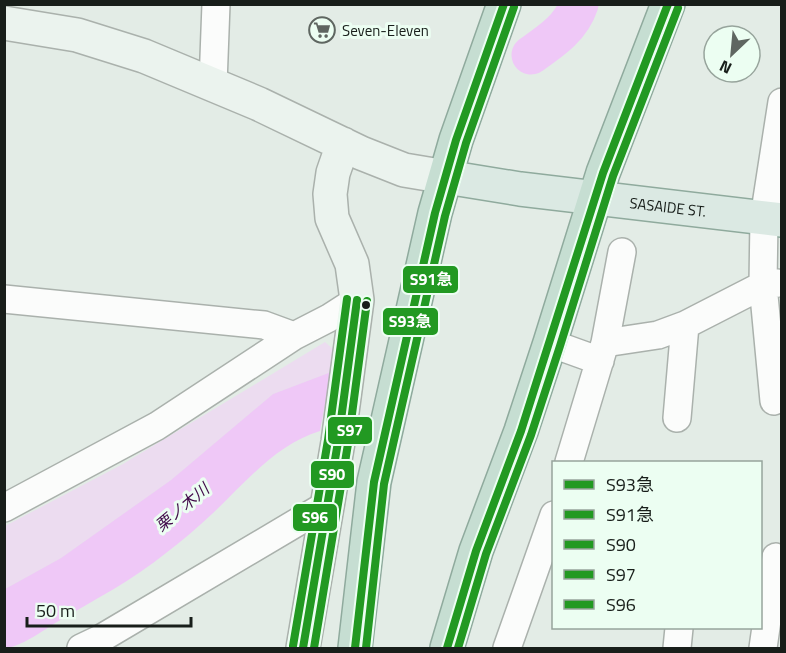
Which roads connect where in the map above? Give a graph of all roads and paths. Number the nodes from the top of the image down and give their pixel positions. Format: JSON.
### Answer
{"nodes":[{"id":1,"x":216,"y":4,"type":"edge"},
{"id":2,"x":504,"y":4,"type":"edge"},
{"id":3,"x":668,"y":4,"type":"edge"},
{"id":4,"x":4,"y":23,"type":"edge"},
{"id":5,"x":213,"y":84,"type":"junction"},
{"id":6,"x":782,"y":102,"type":"edge"},
{"id":7,"x":343,"y":144,"type":"junction"},
{"id":8,"x":446,"y":177,"type":"junction"},
{"id":9,"x":596,"y":198,"type":"junction"},
{"id":10,"x":773,"y":219,"type":"edge"},
{"id":11,"x":622,"y":252,"type":"dead end"},
{"id":12,"x":772,"y":284,"type":"edge"},
{"id":13,"x":4,"y":299,"type":"edge"},
{"id":14,"x":357,"y":300,"type":"junction"},
{"id":15,"x":685,"y":325,"type":"junction"},
{"id":16,"x":294,"y":336,"type":"junction"},
{"id":17,"x":550,"y":343,"type":"junction"},
{"id":18,"x":602,"y":352,"type":"junction"},
{"id":19,"x":774,"y":401,"type":"dead end"},
{"id":20,"x":677,"y":418,"type":"dead end"},
{"id":21,"x":569,"y":461,"type":"edge"},
{"id":22,"x":328,"y":504,"type":"junction"},
{"id":23,"x":4,"y":508,"type":"edge"},
{"id":24,"x":552,"y":521,"type":"edge"},
{"id":25,"x":776,"y":557,"type":"dead end"},
{"id":26,"x":679,"y":629,"type":"edge"},
{"id":27,"x":93,"y":645,"type":"edge"},
{"id":28,"x":303,"y":648,"type":"edge"},
{"id":29,"x":355,"y":648,"type":"edge"},
{"id":30,"x":447,"y":648,"type":"edge"},
{"id":31,"x":507,"y":648,"type":"edge"},
{"id":32,"x":676,"y":648,"type":"edge"},
{"id":33,"x":763,"y":648,"type":"edge"}],
"edges":[{"from":1,"to":5,"type":"street"},
{"from":2,"to":8,"type":"highway"},
{"from":3,"to":9,"type":"highway"},
{"from":4,"to":5,"type":"street"},
{"from":5,"to":7,"type":"street"},
{"from":6,"to":10,"type":"street"},
{"from":7,"to":8,"type":"street"},
{"from":7,"to":14,"type":"street"},
{"from":8,"to":9,"type":"main road","name":"SASAIDE ST."},
{"from":8,"to":29,"type":"highway"},
{"from":9,"to":10,"type":"main road","name":"SASAIDE ST."},
{"from":9,"to":17,"type":"highway"},
{"from":10,"to":12,"type":"street"},
{"from":11,"to":18,"type":"street"},
{"from":12,"to":15,"type":"street"},
{"from":12,"to":19,"type":"street"},
{"from":13,"to":16,"type":"street"},
{"from":14,"to":16,"type":"street"},
{"from":14,"to":22,"type":"street"},
{"from":15,"to":18,"type":"street"},
{"from":15,"to":20,"type":"street"},
{"from":16,"to":23,"type":"street"},
{"from":17,"to":18,"type":"street"},
{"from":17,"to":30,"type":"highway"},
{"from":18,"to":21,"type":"street"},
{"from":22,"to":27,"type":"street"},
{"from":22,"to":28,"type":"street"},
{"from":24,"to":31,"type":"street"},
{"from":25,"to":33,"type":"street"},
{"from":26,"to":32,"type":"street"}]}
